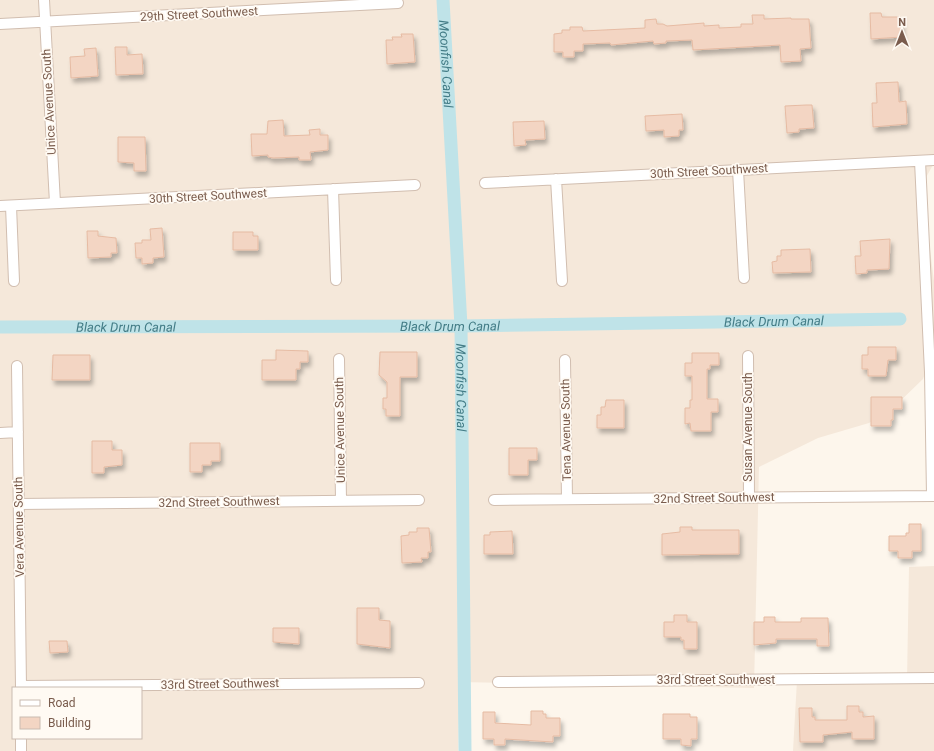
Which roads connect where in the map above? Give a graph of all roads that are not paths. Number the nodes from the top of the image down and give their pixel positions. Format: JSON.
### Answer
{"nodes":[{"id":1,"x":44,"y":0,"type":"edge"},
{"id":2,"x":398,"y":3,"type":"dead end"},
{"id":3,"x":45,"y":22,"type":"junction"},
{"id":4,"x":0,"y":24,"type":"edge"},
{"id":5,"x":934,"y":160,"type":"edge"},
{"id":6,"x":920,"y":161,"type":"junction"},
{"id":7,"x":738,"y":170,"type":"junction"},
{"id":8,"x":556,"y":179,"type":"junction"},
{"id":9,"x":485,"y":183,"type":"dead end"},
{"id":10,"x":415,"y":185,"type":"dead end"},
{"id":11,"x":333,"y":189,"type":"junction"},
{"id":12,"x":55,"y":203,"type":"junction"},
{"id":13,"x":0,"y":206,"type":"edge"},
{"id":14,"x":11,"y":206,"type":"junction"},
{"id":15,"x":744,"y":278,"type":"dead end"},
{"id":16,"x":336,"y":280,"type":"dead end"},
{"id":17,"x":14,"y":281,"type":"dead end"},
{"id":18,"x":562,"y":281,"type":"dead end"},
{"id":19,"x":748,"y":356,"type":"dead end"},
{"id":20,"x":339,"y":359,"type":"dead end"},
{"id":21,"x":565,"y":360,"type":"dead end"},
{"id":22,"x":17,"y":366,"type":"dead end"},
{"id":23,"x":18,"y":432,"type":"junction"},
{"id":24,"x":0,"y":433,"type":"edge"},
{"id":25,"x":933,"y":496,"type":"edge"},
{"id":26,"x":749,"y":497,"type":"junction"},
{"id":27,"x":567,"y":499,"type":"junction"},
{"id":28,"x":419,"y":500,"type":"dead end"},
{"id":29,"x":494,"y":500,"type":"dead end"},
{"id":30,"x":341,"y":501,"type":"junction"},
{"id":31,"x":18,"y":504,"type":"junction"},
{"id":32,"x":934,"y":678,"type":"edge"},
{"id":33,"x":498,"y":682,"type":"dead end"},
{"id":34,"x":419,"y":683,"type":"dead end"},
{"id":35,"x":20,"y":687,"type":"edge"},
{"id":36,"x":21,"y":739,"type":"edge"},
{"id":37,"x":21,"y":751,"type":"edge"}],
"edges":[{"from":1,"to":3,"type":"street","name":"Unice Avenue South"},
{"from":2,"to":3,"type":"street","name":"29th Street Southwest"},
{"from":3,"to":4,"type":"street","name":"29th Street Southwest"},
{"from":3,"to":12,"type":"street","name":"Unice Avenue South"},
{"from":5,"to":6,"type":"street","name":"30th Street Southwest"},
{"from":6,"to":7,"type":"street","name":"30th Street Southwest"},
{"from":6,"to":25,"type":"street"},
{"from":7,"to":8,"type":"street","name":"30th Street Southwest"},
{"from":7,"to":15,"type":"street"},
{"from":8,"to":9,"type":"street","name":"30th Street Southwest"},
{"from":8,"to":18,"type":"street"},
{"from":10,"to":11,"type":"street","name":"30th Street Southwest"},
{"from":11,"to":12,"type":"street","name":"30th Street Southwest"},
{"from":11,"to":16,"type":"street"},
{"from":12,"to":14,"type":"street","name":"30th Street Southwest"},
{"from":13,"to":14,"type":"street","name":"30th Street Southwest"},
{"from":14,"to":17,"type":"street"},
{"from":19,"to":26,"type":"street","name":"Susan Avenue South"},
{"from":20,"to":30,"type":"street","name":"Unice Avenue South"},
{"from":21,"to":27,"type":"street","name":"Tena Avenue South"},
{"from":22,"to":23,"type":"street","name":"Vera Avenue South"},
{"from":23,"to":24,"type":"street"},
{"from":23,"to":31,"type":"street","name":"Vera Avenue South"},
{"from":25,"to":26,"type":"street","name":"32nd Street Southwest"},
{"from":26,"to":27,"type":"street","name":"32nd Street Southwest"},
{"from":27,"to":29,"type":"street","name":"32nd Street Southwest"},
{"from":28,"to":30,"type":"street","name":"32nd Street Southwest"},
{"from":30,"to":31,"type":"street","name":"32nd Street Southwest"},
{"from":31,"to":35,"type":"street","name":"Vera Avenue South"},
{"from":32,"to":33,"type":"street","name":"33rd Street Southwest"},
{"from":34,"to":35,"type":"street","name":"33rd Street Southwest"},
{"from":36,"to":37,"type":"street"}]}
